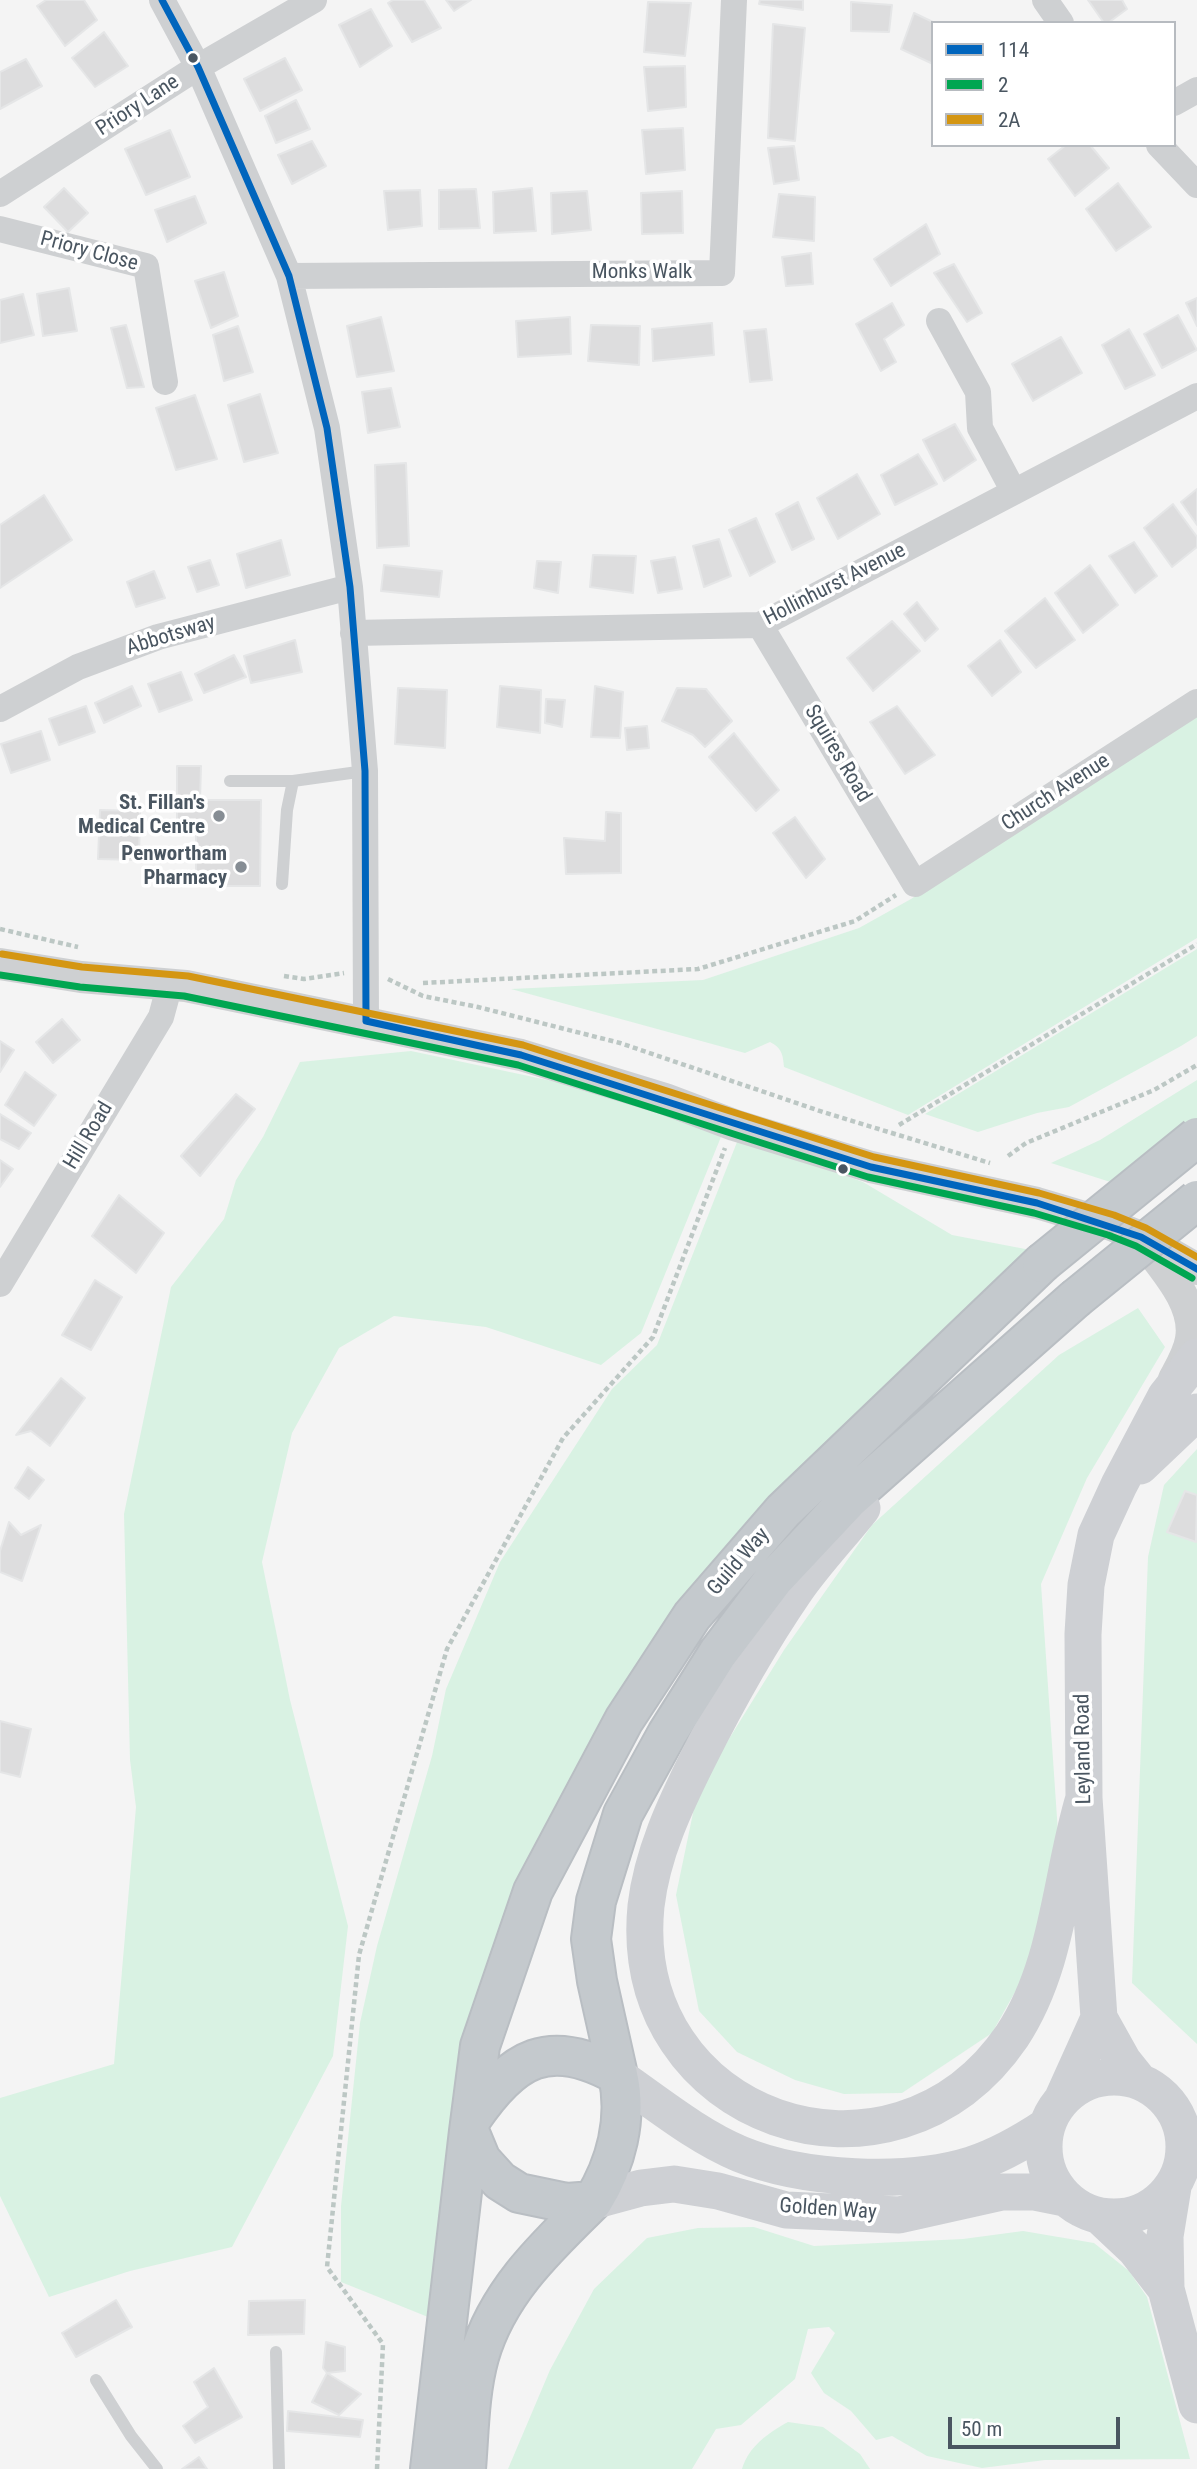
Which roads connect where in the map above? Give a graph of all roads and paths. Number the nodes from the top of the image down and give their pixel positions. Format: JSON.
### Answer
{"nodes":[{"id":1,"x":162,"y":0,"type":"edge"},
{"id":2,"x":314,"y":0,"type":"edge"},
{"id":3,"x":734,"y":0,"type":"edge"},
{"id":4,"x":1045,"y":0,"type":"edge"},
{"id":5,"x":1060,"y":21,"type":"edge"},
{"id":6,"x":198,"y":67,"type":"junction"},
{"id":7,"x":1197,"y":90,"type":"edge"},
{"id":8,"x":1176,"y":102,"type":"edge"},
{"id":9,"x":1161,"y":147,"type":"edge"},
{"id":10,"x":1197,"y":185,"type":"edge"},
{"id":11,"x":0,"y":194,"type":"edge"},
{"id":12,"x":0,"y":229,"type":"edge"},
{"id":13,"x":289,"y":276,"type":"junction"},
{"id":14,"x":939,"y":321,"type":"dead end"},
{"id":15,"x":165,"y":382,"type":"dead end"},
{"id":16,"x":1197,"y":396,"type":"edge"},
{"id":17,"x":1014,"y":492,"type":"junction"},
{"id":18,"x":350,"y":587,"type":"junction"},
{"id":19,"x":760,"y":625,"type":"junction"},
{"id":20,"x":353,"y":633,"type":"junction"},
{"id":21,"x":1197,"y":702,"type":"edge"},
{"id":22,"x":0,"y":709,"type":"edge"},
{"id":23,"x":365,"y":771,"type":"junction"},
{"id":24,"x":230,"y":781,"type":"dead end"},
{"id":25,"x":293,"y":781,"type":"junction"},
{"id":26,"x":282,"y":884,"type":"dead end"},
{"id":27,"x":915,"y":884,"type":"junction"},
{"id":28,"x":1197,"y":944,"type":"edge"},
{"id":29,"x":0,"y":964,"type":"edge"},
{"id":30,"x":423,"y":983,"type":"dead end"},
{"id":31,"x":170,"y":984,"type":"junction"},
{"id":32,"x":366,"y":1021,"type":"junction"},
{"id":33,"x":1197,"y":1065,"type":"edge"},
{"id":34,"x":734,"y":1125,"type":"junction"},
{"id":35,"x":899,"y":1125,"type":"dead end"},
{"id":36,"x":1197,"y":1137,"type":"edge"},
{"id":37,"x":1008,"y":1156,"type":"dead end"},
{"id":38,"x":1197,"y":1200,"type":"edge"},
{"id":39,"x":1141,"y":1237,"type":"junction"},
{"id":40,"x":1197,"y":1248,"type":"edge"},
{"id":41,"x":1197,"y":1269,"type":"edge"},
{"id":42,"x":0,"y":1284,"type":"edge"},
{"id":43,"x":1197,"y":1357,"type":"edge"},
{"id":44,"x":1181,"y":1404,"type":"edge"},
{"id":45,"x":913,"y":1445,"type":"junction"},
{"id":46,"x":1084,"y":1798,"type":"junction"},
{"id":47,"x":1099,"y":2018,"type":"junction"},
{"id":48,"x":619,"y":2076,"type":"junction"},
{"id":49,"x":1139,"y":2081,"type":"junction"},
{"id":50,"x":1055,"y":2113,"type":"junction"},
{"id":51,"x":471,"y":2124,"type":"junction"},
{"id":52,"x":1173,"y":2187,"type":"junction"},
{"id":53,"x":1065,"y":2197,"type":"junction"},
{"id":54,"x":592,"y":2201,"type":"junction"},
{"id":55,"x":1101,"y":2217,"type":"junction"},
{"id":56,"x":1166,"y":2290,"type":"junction"},
{"id":57,"x":276,"y":2352,"type":"dead end"},
{"id":58,"x":96,"y":2380,"type":"dead end"},
{"id":59,"x":1197,"y":2405,"type":"edge"},
{"id":60,"x":157,"y":2469,"type":"edge"},
{"id":61,"x":279,"y":2469,"type":"edge"},
{"id":62,"x":377,"y":2469,"type":"edge"},
{"id":63,"x":430,"y":2469,"type":"edge"},
{"id":64,"x":466,"y":2469,"type":"edge"}],
"edges":[{"from":1,"to":6,"type":"street"},
{"from":2,"to":6,"type":"street","name":"Priory Lane"},
{"from":3,"to":13,"type":"street","name":"Monks Walk"},
{"from":4,"to":5,"type":"street"},
{"from":6,"to":11,"type":"street","name":"Priory Lane"},
{"from":6,"to":13,"type":"street"},
{"from":7,"to":8,"type":"street"},
{"from":9,"to":10,"type":"street"},
{"from":12,"to":15,"type":"street","name":"Priory Close"},
{"from":13,"to":18,"type":"street"},
{"from":14,"to":17,"type":"street"},
{"from":16,"to":17,"type":"street","name":"Hollinhurst Avenue"},
{"from":17,"to":19,"type":"street","name":"Hollinhurst Avenue"},
{"from":18,"to":20,"type":"street"},
{"from":18,"to":22,"type":"street","name":"Abbotsway"},
{"from":19,"to":20,"type":"street","name":"Hollinhurst Avenue"},
{"from":19,"to":27,"type":"street","name":"Squires Road"},
{"from":20,"to":23,"type":"street"},
{"from":21,"to":27,"type":"street","name":"Church Avenue"},
{"from":23,"to":25,"type":"lane"},
{"from":23,"to":32,"type":"street"},
{"from":24,"to":25,"type":"lane"},
{"from":25,"to":26,"type":"lane"},
{"from":27,"to":30,"type":"path"},
{"from":28,"to":35,"type":"path"},
{"from":29,"to":31,"type":"street"},
{"from":31,"to":32,"type":"street"},
{"from":31,"to":42,"type":"street","name":"Hill Road"},
{"from":32,"to":34,"type":"street"},
{"from":33,"to":37,"type":"path"},
{"from":34,"to":39,"type":"street"},
{"from":34,"to":62,"type":"path"},
{"from":36,"to":51,"type":"highway","name":"Guild Way","bridge":true},
{"from":38,"to":45,"type":"highway","name":"Guild Way","bridge":true},
{"from":39,"to":40,"type":"street"},
{"from":39,"to":41,"type":"street"},
{"from":39,"to":44,"type":"street"},
{"from":43,"to":44,"type":"main road","name":"Leyland Road"},
{"from":44,"to":46,"type":"main road","name":"Leyland Road"},
{"from":45,"to":46,"type":"main road"},
{"from":45,"to":48,"type":"highway","name":"Guild Way"},
{"from":46,"to":47,"type":"main road","name":"Leyland Road"},
{"from":47,"to":49,"type":"main road","name":"Leyland Road"},
{"from":47,"to":50,"type":"main road","name":"Leyland Road"},
{"from":48,"to":50,"type":"main road","name":"Golden Way"},
{"from":48,"to":51,"type":"highway"},
{"from":48,"to":54,"type":"highway"},
{"from":49,"to":50,"type":"main road"},
{"from":49,"to":52,"type":"main road"},
{"from":50,"to":53,"type":"main road"},
{"from":51,"to":54,"type":"highway"},
{"from":51,"to":63,"type":"highway"},
{"from":52,"to":55,"type":"main road"},
{"from":52,"to":56,"type":"main road"},
{"from":53,"to":54,"type":"main road","name":"Golden Way"},
{"from":53,"to":55,"type":"main road"},
{"from":54,"to":64,"type":"highway"},
{"from":55,"to":56,"type":"main road"},
{"from":56,"to":59,"type":"main road"},
{"from":57,"to":61,"type":"lane"},
{"from":58,"to":60,"type":"lane"}]}
